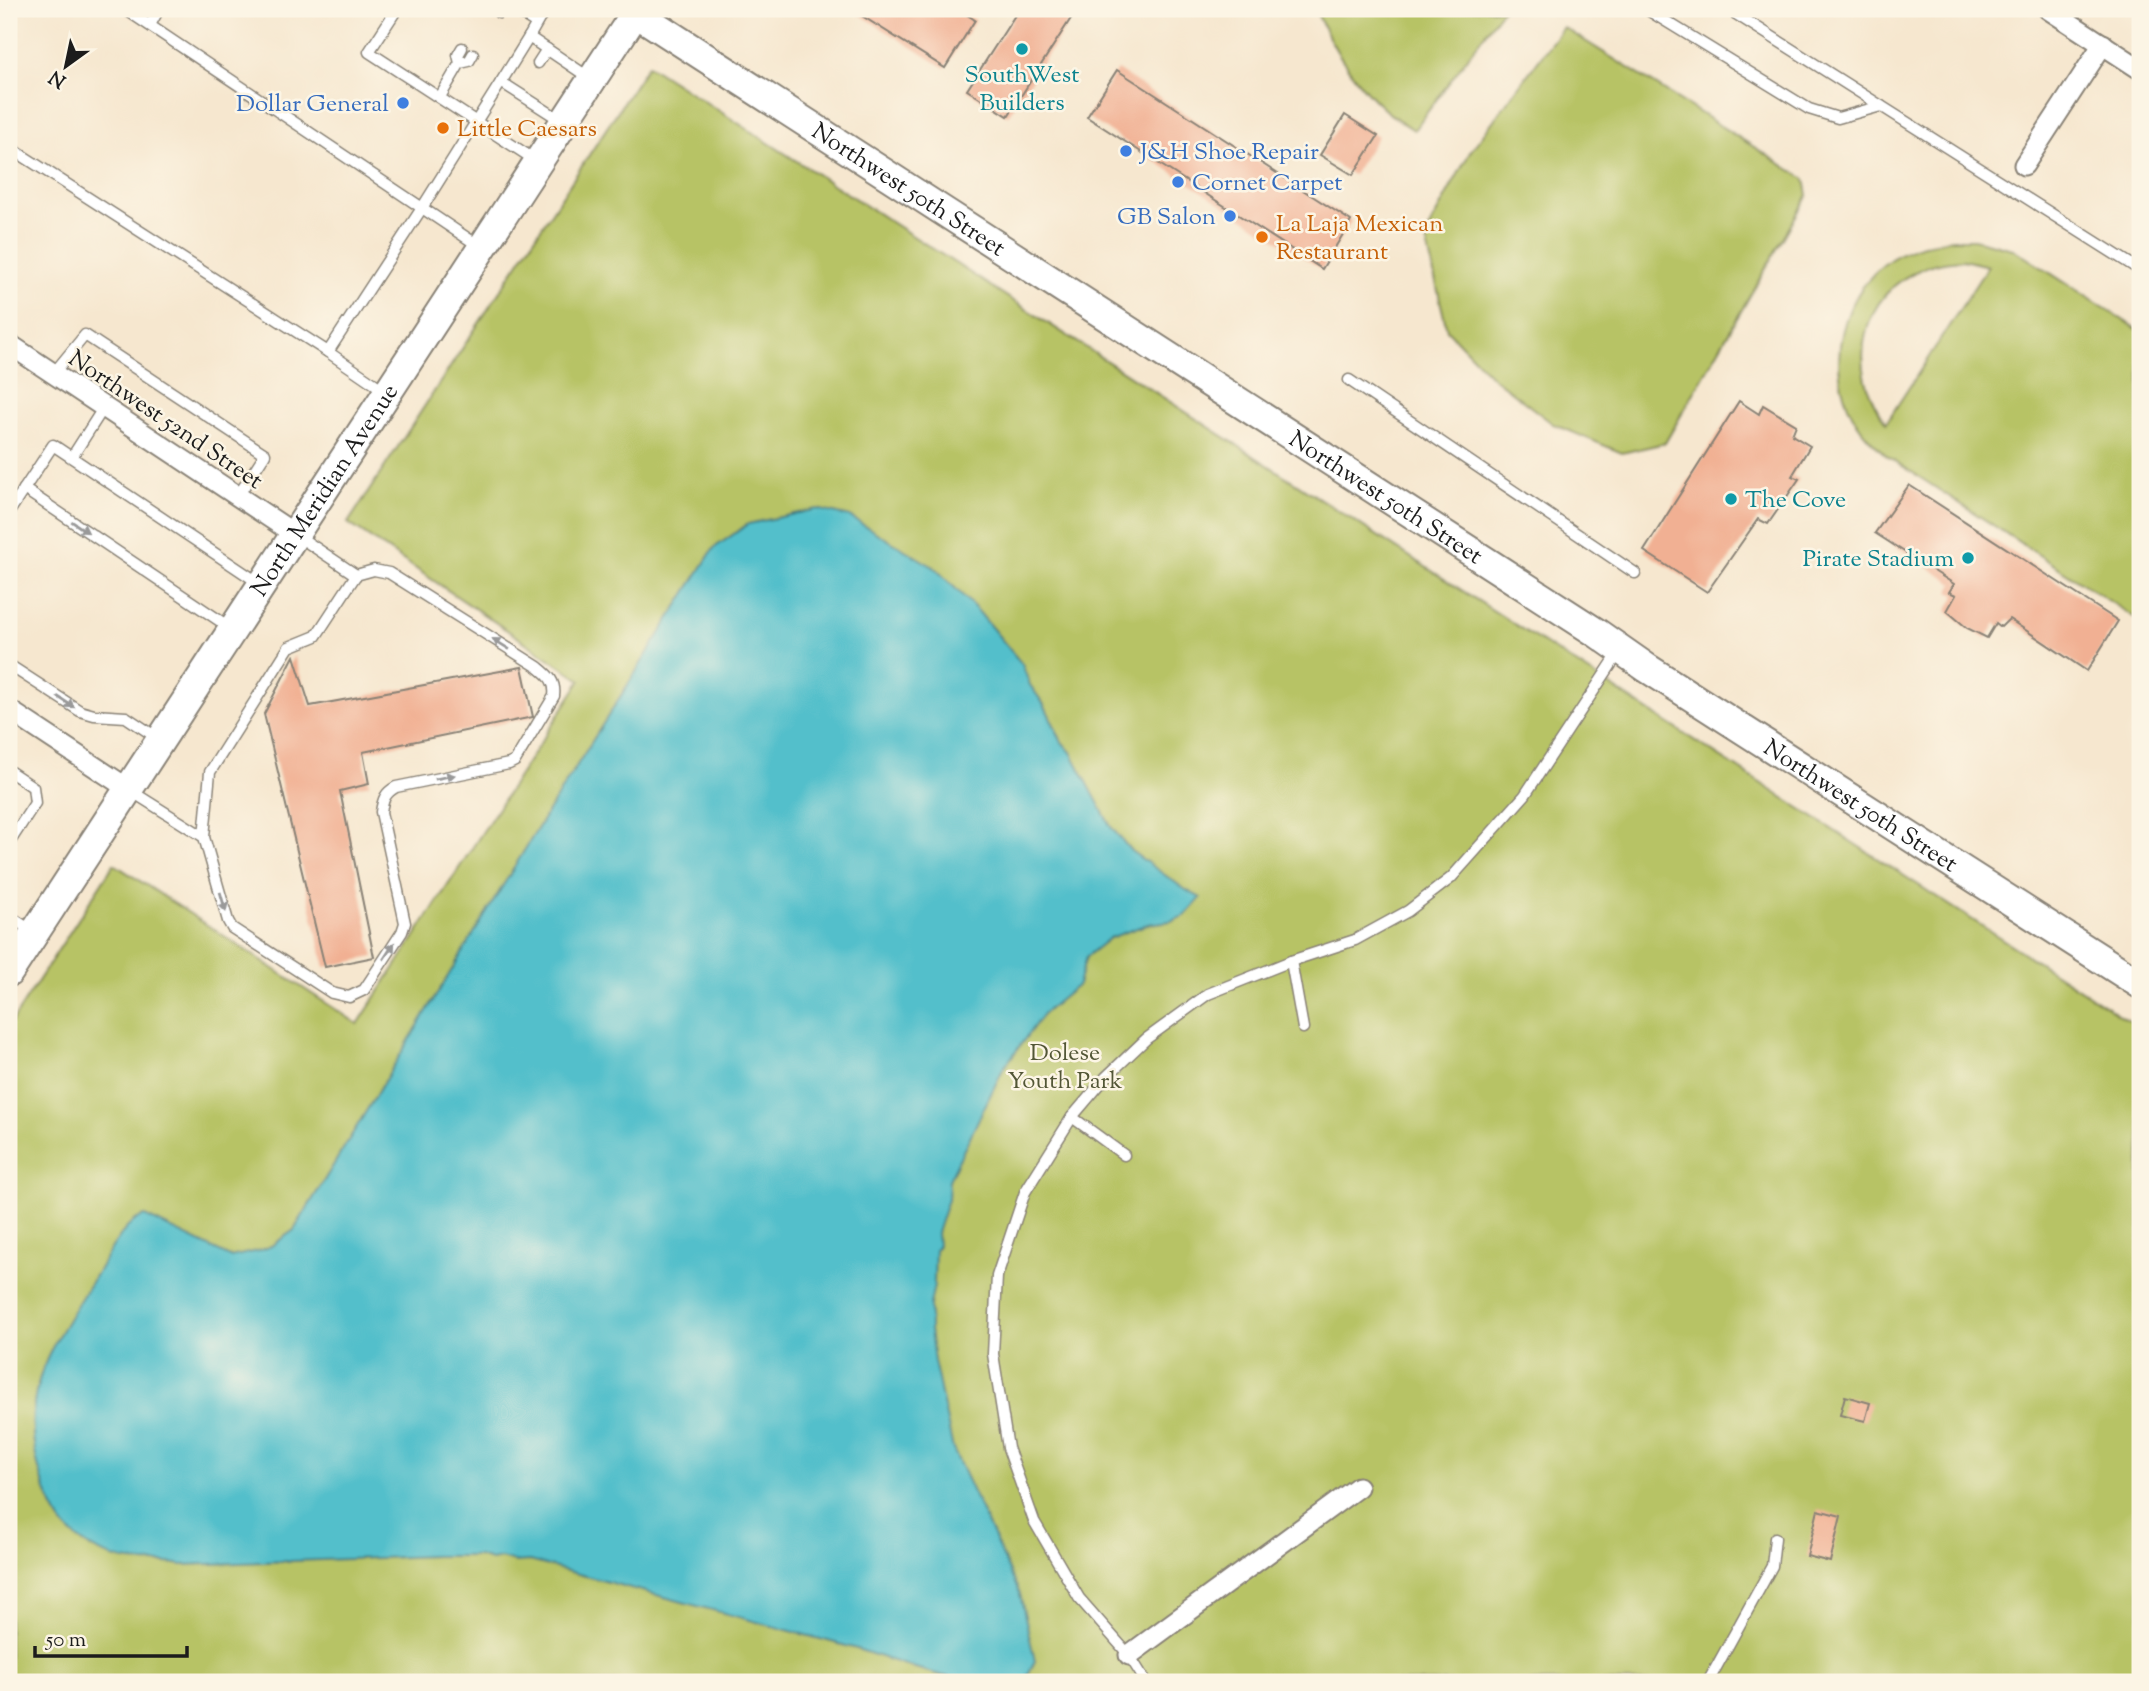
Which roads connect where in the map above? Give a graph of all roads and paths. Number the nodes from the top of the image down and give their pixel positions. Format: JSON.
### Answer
{"nodes":[{"id":1,"x":125,"y":9,"type":"edge"},
{"id":2,"x":159,"y":9,"type":"edge"},
{"id":3,"x":397,"y":9,"type":"edge"},
{"id":4,"x":514,"y":9,"type":"edge"},
{"id":5,"x":545,"y":9,"type":"edge"},
{"id":6,"x":1646,"y":9,"type":"edge"},
{"id":7,"x":1728,"y":9,"type":"edge"},
{"id":8,"x":2048,"y":9,"type":"edge"},
{"id":9,"x":634,"y":10,"type":"edge"},
{"id":10,"x":536,"y":23,"type":"junction"},
{"id":11,"x":149,"y":25,"type":"junction"},
{"id":12,"x":529,"y":37,"type":"junction"},
{"id":13,"x":2102,"y":44,"type":"junction"},
{"id":14,"x":462,"y":48,"type":"dead end"},
{"id":15,"x":547,"y":49,"type":"junction"},
{"id":16,"x":473,"y":54,"type":"dead end"},
{"id":17,"x":460,"y":63,"type":"junction"},
{"id":18,"x":538,"y":63,"type":"dead end"},
{"id":19,"x":2140,"y":69,"type":"edge"},
{"id":20,"x":592,"y":79,"type":"junction"},
{"id":21,"x":500,"y":82,"type":"junction"},
{"id":22,"x":526,"y":83,"type":"dead end"},
{"id":23,"x":519,"y":94,"type":"junction"},
{"id":24,"x":440,"y":97,"type":"junction"},
{"id":25,"x":1881,"y":106,"type":"junction"},
{"id":26,"x":476,"y":121,"type":"junction"},
{"id":27,"x":564,"y":122,"type":"junction"},
{"id":28,"x":9,"y":147,"type":"edge"},
{"id":29,"x":538,"y":163,"type":"junction"},
{"id":30,"x":2024,"y":165,"type":"dead end"},
{"id":31,"x":422,"y":208,"type":"junction"},
{"id":32,"x":483,"y":249,"type":"junction"},
{"id":33,"x":2140,"y":270,"type":"edge"},
{"id":34,"x":9,"y":344,"type":"edge"},
{"id":35,"x":328,"y":352,"type":"junction"},
{"id":36,"x":54,"y":374,"type":"junction"},
{"id":37,"x":1349,"y":380,"type":"dead end"},
{"id":38,"x":389,"y":393,"type":"junction"},
{"id":39,"x":104,"y":407,"type":"junction"},
{"id":40,"x":72,"y":457,"type":"junction"},
{"id":41,"x":24,"y":489,"type":"junction"},
{"id":42,"x":238,"y":496,"type":"junction"},
{"id":43,"x":9,"y":512,"type":"edge"},
{"id":44,"x":296,"y":535,"type":"junction"},
{"id":45,"x":1635,"y":573,"type":"dead end"},
{"id":46,"x":356,"y":575,"type":"junction"},
{"id":47,"x":263,"y":586,"type":"junction"},
{"id":48,"x":233,"y":630,"type":"junction"},
{"id":49,"x":1621,"y":649,"type":"junction"},
{"id":50,"x":9,"y":665,"type":"edge"},
{"id":51,"x":9,"y":709,"type":"edge"},
{"id":52,"x":159,"y":739,"type":"junction"},
{"id":53,"x":9,"y":771,"type":"edge"},
{"id":54,"x":127,"y":788,"type":"junction"},
{"id":55,"x":204,"y":837,"type":"junction"},
{"id":56,"x":9,"y":843,"type":"edge"},
{"id":57,"x":9,"y":916,"type":"edge"},
{"id":58,"x":34,"y":933,"type":"junction"},
{"id":59,"x":1291,"y":961,"type":"junction"},
{"id":60,"x":9,"y":972,"type":"edge"},
{"id":61,"x":2140,"y":984,"type":"edge"},
{"id":62,"x":1303,"y":1028,"type":"dead end"},
{"id":63,"x":1072,"y":1117,"type":"junction"},
{"id":64,"x":1124,"y":1155,"type":"dead end"},
{"id":65,"x":1358,"y":1487,"type":"dead end"},
{"id":66,"x":1775,"y":1538,"type":"dead end"},
{"id":67,"x":1129,"y":1655,"type":"junction"},
{"id":68,"x":1146,"y":1682,"type":"edge"},
{"id":69,"x":1709,"y":1682,"type":"edge"}],
"edges":[{"from":1,"to":11,"type":"lane"},
{"from":2,"to":11,"type":"lane"},
{"from":3,"to":24,"type":"lane"},
{"from":4,"to":10,"type":"lane"},
{"from":5,"to":10,"type":"lane"},
{"from":6,"to":25,"type":"lane"},
{"from":7,"to":25,"type":"lane"},
{"from":8,"to":13,"type":"street"},
{"from":9,"to":20,"type":"main road","name":"North Meridian Avenue"},
{"from":9,"to":49,"type":"main road","name":"Northwest 50th Street"},
{"from":10,"to":12,"type":"lane"},
{"from":11,"to":31,"type":"lane"},
{"from":12,"to":15,"type":"lane"},
{"from":12,"to":21,"type":"lane"},
{"from":13,"to":19,"type":"street"},
{"from":13,"to":30,"type":"street"},
{"from":14,"to":17,"type":"lane"},
{"from":15,"to":18,"type":"lane"},
{"from":15,"to":20,"type":"lane"},
{"from":16,"to":17,"type":"lane"},
{"from":17,"to":24,"type":"lane"},
{"from":20,"to":27,"type":"main road","name":"North Meridian Avenue"},
{"from":21,"to":23,"type":"lane"},
{"from":21,"to":26,"type":"lane"},
{"from":22,"to":23,"type":"lane"},
{"from":23,"to":27,"type":"lane"},
{"from":24,"to":26,"type":"lane"},
{"from":25,"to":33,"type":"lane"},
{"from":26,"to":29,"type":"lane"},
{"from":26,"to":31,"type":"lane"},
{"from":27,"to":29,"type":"main road","name":"North Meridian Avenue"},
{"from":28,"to":35,"type":"lane"},
{"from":29,"to":32,"type":"main road","name":"North Meridian Avenue"},
{"from":31,"to":32,"type":"lane"},
{"from":31,"to":35,"type":"lane"},
{"from":32,"to":38,"type":"main road","name":"North Meridian Avenue"},
{"from":34,"to":36,"type":"street","name":"Northwest 52nd Street"},
{"from":35,"to":38,"type":"lane"},
{"from":36,"to":39,"type":"street","name":"Northwest 52nd Street"},
{"from":36,"to":42,"type":"lane"},
{"from":37,"to":45,"type":"lane"},
{"from":38,"to":44,"type":"main road","name":"North Meridian Avenue"},
{"from":39,"to":40,"type":"lane"},
{"from":39,"to":42,"type":"street","name":"Northwest 52nd Street"},
{"from":40,"to":41,"type":"lane"},
{"from":40,"to":47,"type":"lane"},
{"from":41,"to":43,"type":"lane"},
{"from":41,"to":48,"type":"lane","one_way":true},
{"from":42,"to":44,"type":"street","name":"Northwest 52nd Street"},
{"from":44,"to":46,"type":"lane"},
{"from":44,"to":47,"type":"main road","name":"North Meridian Avenue"},
{"from":46,"to":55,"type":"lane"},
{"from":55,"to":46,"type":"lane","one_way":true},
{"from":47,"to":48,"type":"main road","name":"North Meridian Avenue"},
{"from":48,"to":52,"type":"main road","name":"North Meridian Avenue"},
{"from":49,"to":59,"type":"lane"},
{"from":49,"to":61,"type":"main road","name":"Northwest 50th Street"},
{"from":50,"to":52,"type":"lane","one_way":true},
{"from":51,"to":54,"type":"street"},
{"from":52,"to":54,"type":"main road","name":"North Meridian Avenue"},
{"from":53,"to":56,"type":"lane"},
{"from":54,"to":55,"type":"lane"},
{"from":54,"to":58,"type":"main road","name":"North Meridian Avenue"},
{"from":57,"to":58,"type":"lane"},
{"from":58,"to":60,"type":"main road","name":"North Meridian Avenue"},
{"from":59,"to":62,"type":"lane"},
{"from":59,"to":63,"type":"lane"},
{"from":63,"to":64,"type":"lane"},
{"from":63,"to":67,"type":"lane"},
{"from":65,"to":67,"type":"street"},
{"from":66,"to":69,"type":"lane"},
{"from":67,"to":68,"type":"lane"}]}
